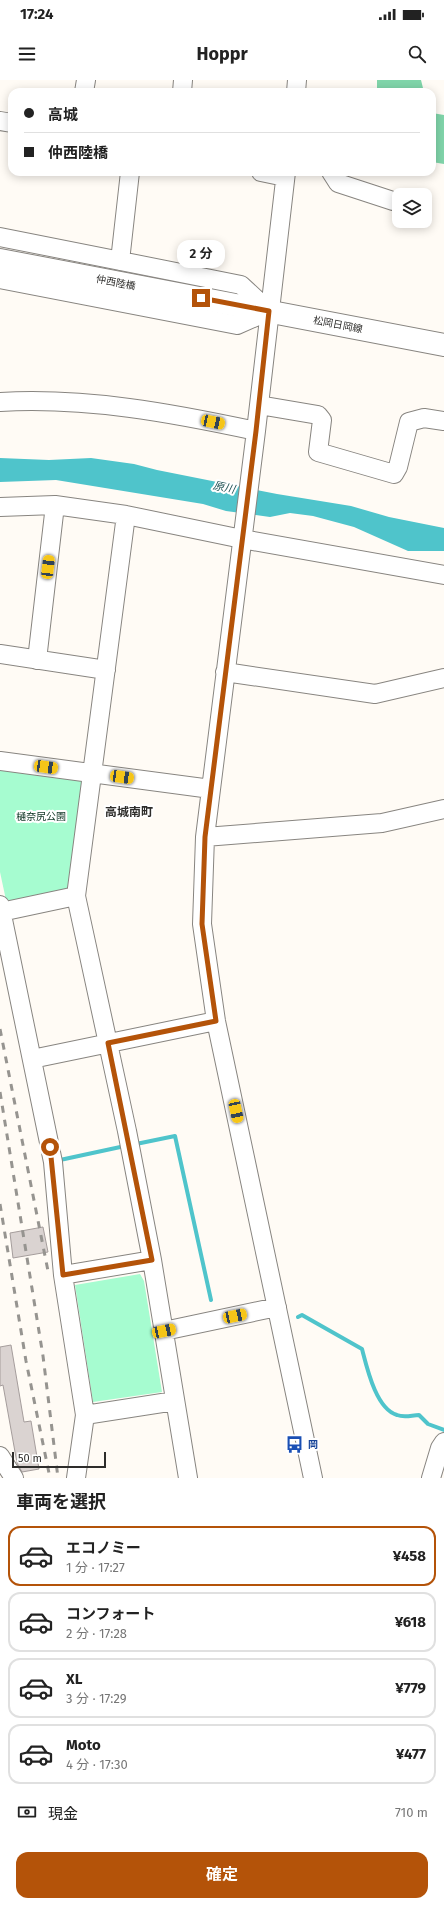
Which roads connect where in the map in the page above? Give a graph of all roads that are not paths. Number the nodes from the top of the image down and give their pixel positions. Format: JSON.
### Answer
{"nodes":[{"id":1,"x":130,"y":176,"type":"edge"},
{"id":2,"x":286,"y":176,"type":"edge"},
{"id":3,"x":334,"y":176,"type":"edge"},
{"id":4,"x":392,"y":201,"type":"edge"},
{"id":5,"x":0,"y":237,"type":"edge"},
{"id":6,"x":0,"y":260,"type":"edge"},
{"id":7,"x":120,"y":261,"type":"junction"},
{"id":8,"x":0,"y":279,"type":"edge"},
{"id":9,"x":232,"y":304,"type":"joint"},
{"id":10,"x":269,"y":311,"type":"junction"},
{"id":11,"x":444,"y":345,"type":"edge"},
{"id":12,"x":0,"y":402,"type":"edge"},
{"id":13,"x":259,"y":405,"type":"junction"},
{"id":14,"x":444,"y":421,"type":"edge"},
{"id":15,"x":255,"y":439,"type":"junction"},
{"id":16,"x":55,"y":505,"type":"junction"},
{"id":17,"x":0,"y":507,"type":"edge"},
{"id":18,"x":126,"y":515,"type":"junction"},
{"id":19,"x":243,"y":534,"type":"junction"},
{"id":20,"x":444,"y":575,"type":"edge"},
{"id":21,"x":0,"y":654,"type":"edge"},
{"id":22,"x":37,"y":660,"type":"junction"},
{"id":23,"x":106,"y":670,"type":"junction"},
{"id":24,"x":225,"y":672,"type":"junction"},
{"id":25,"x":444,"y":678,"type":"edge"},
{"id":26,"x":0,"y":761,"type":"edge"},
{"id":27,"x":93,"y":773,"type":"junction"},
{"id":28,"x":211,"y":789,"type":"junction"},
{"id":29,"x":444,"y":809,"type":"edge"},
{"id":30,"x":205,"y":837,"type":"junction"},
{"id":31,"x":76,"y":896,"type":"junction"},
{"id":32,"x":1,"y":909,"type":"edge"},
{"id":33,"x":216,"y":1021,"type":"junction"},
{"id":34,"x":108,"y":1043,"type":"junction"},
{"id":35,"x":32,"y":1059,"type":"junction"},
{"id":36,"x":152,"y":1260,"type":"junction"},
{"id":37,"x":63,"y":1275,"type":"junction"},
{"id":38,"x":277,"y":1307,"type":"junction"},
{"id":39,"x":164,"y":1331,"type":"junction"},
{"id":40,"x":175,"y":1401,"type":"junction"},
{"id":41,"x":85,"y":1415,"type":"junction"},
{"id":42,"x":444,"y":1442,"type":"edge"},
{"id":43,"x":0,"y":1456,"type":"edge"},
{"id":44,"x":14,"y":1478,"type":"edge"},
{"id":45,"x":76,"y":1478,"type":"edge"},
{"id":46,"x":188,"y":1478,"type":"edge"},
{"id":47,"x":313,"y":1478,"type":"edge"},
{"id":48,"x":431,"y":1478,"type":"edge"}],
"edges":[{"from":1,"to":7,"type":"street"},
{"from":2,"to":10,"type":"street"},
{"from":3,"to":4,"type":"street"},
{"from":5,"to":7,"type":"street"},
{"from":6,"to":9,"type":"main road","name":"仲西陸橋"},
{"from":7,"to":10,"type":"street"},
{"from":8,"to":10,"type":"street"},
{"from":9,"to":10,"type":"main road","name":"松岡日岡線"},
{"from":10,"to":11,"type":"main road","name":"松岡日岡線"},
{"from":10,"to":13,"type":"street"},
{"from":12,"to":15,"type":"street"},
{"from":13,"to":14,"type":"street"},
{"from":13,"to":15,"type":"street"},
{"from":15,"to":19,"type":"street"},
{"from":16,"to":17,"type":"street"},
{"from":16,"to":18,"type":"street"},
{"from":16,"to":22,"type":"street"},
{"from":18,"to":19,"type":"street"},
{"from":18,"to":23,"type":"street"},
{"from":19,"to":20,"type":"street"},
{"from":19,"to":24,"type":"street"},
{"from":21,"to":22,"type":"street"},
{"from":22,"to":23,"type":"street"},
{"from":23,"to":27,"type":"street"},
{"from":24,"to":25,"type":"street"},
{"from":24,"to":28,"type":"street"},
{"from":26,"to":27,"type":"street"},
{"from":27,"to":28,"type":"street"},
{"from":27,"to":31,"type":"street"},
{"from":28,"to":30,"type":"street"},
{"from":29,"to":30,"type":"street"},
{"from":30,"to":33,"type":"street"},
{"from":31,"to":32,"type":"street"},
{"from":31,"to":34,"type":"street"},
{"from":32,"to":35,"type":"street"},
{"from":33,"to":34,"type":"street"},
{"from":33,"to":38,"type":"street"},
{"from":34,"to":35,"type":"street"},
{"from":34,"to":36,"type":"street"},
{"from":35,"to":37,"type":"street"},
{"from":36,"to":37,"type":"street"},
{"from":36,"to":39,"type":"street"},
{"from":37,"to":41,"type":"street"},
{"from":38,"to":39,"type":"street"},
{"from":38,"to":47,"type":"street"},
{"from":39,"to":40,"type":"street"},
{"from":40,"to":41,"type":"street"},
{"from":40,"to":46,"type":"street"},
{"from":41,"to":45,"type":"street"},
{"from":42,"to":48,"type":"street"},
{"from":43,"to":44,"type":"street"}]}
